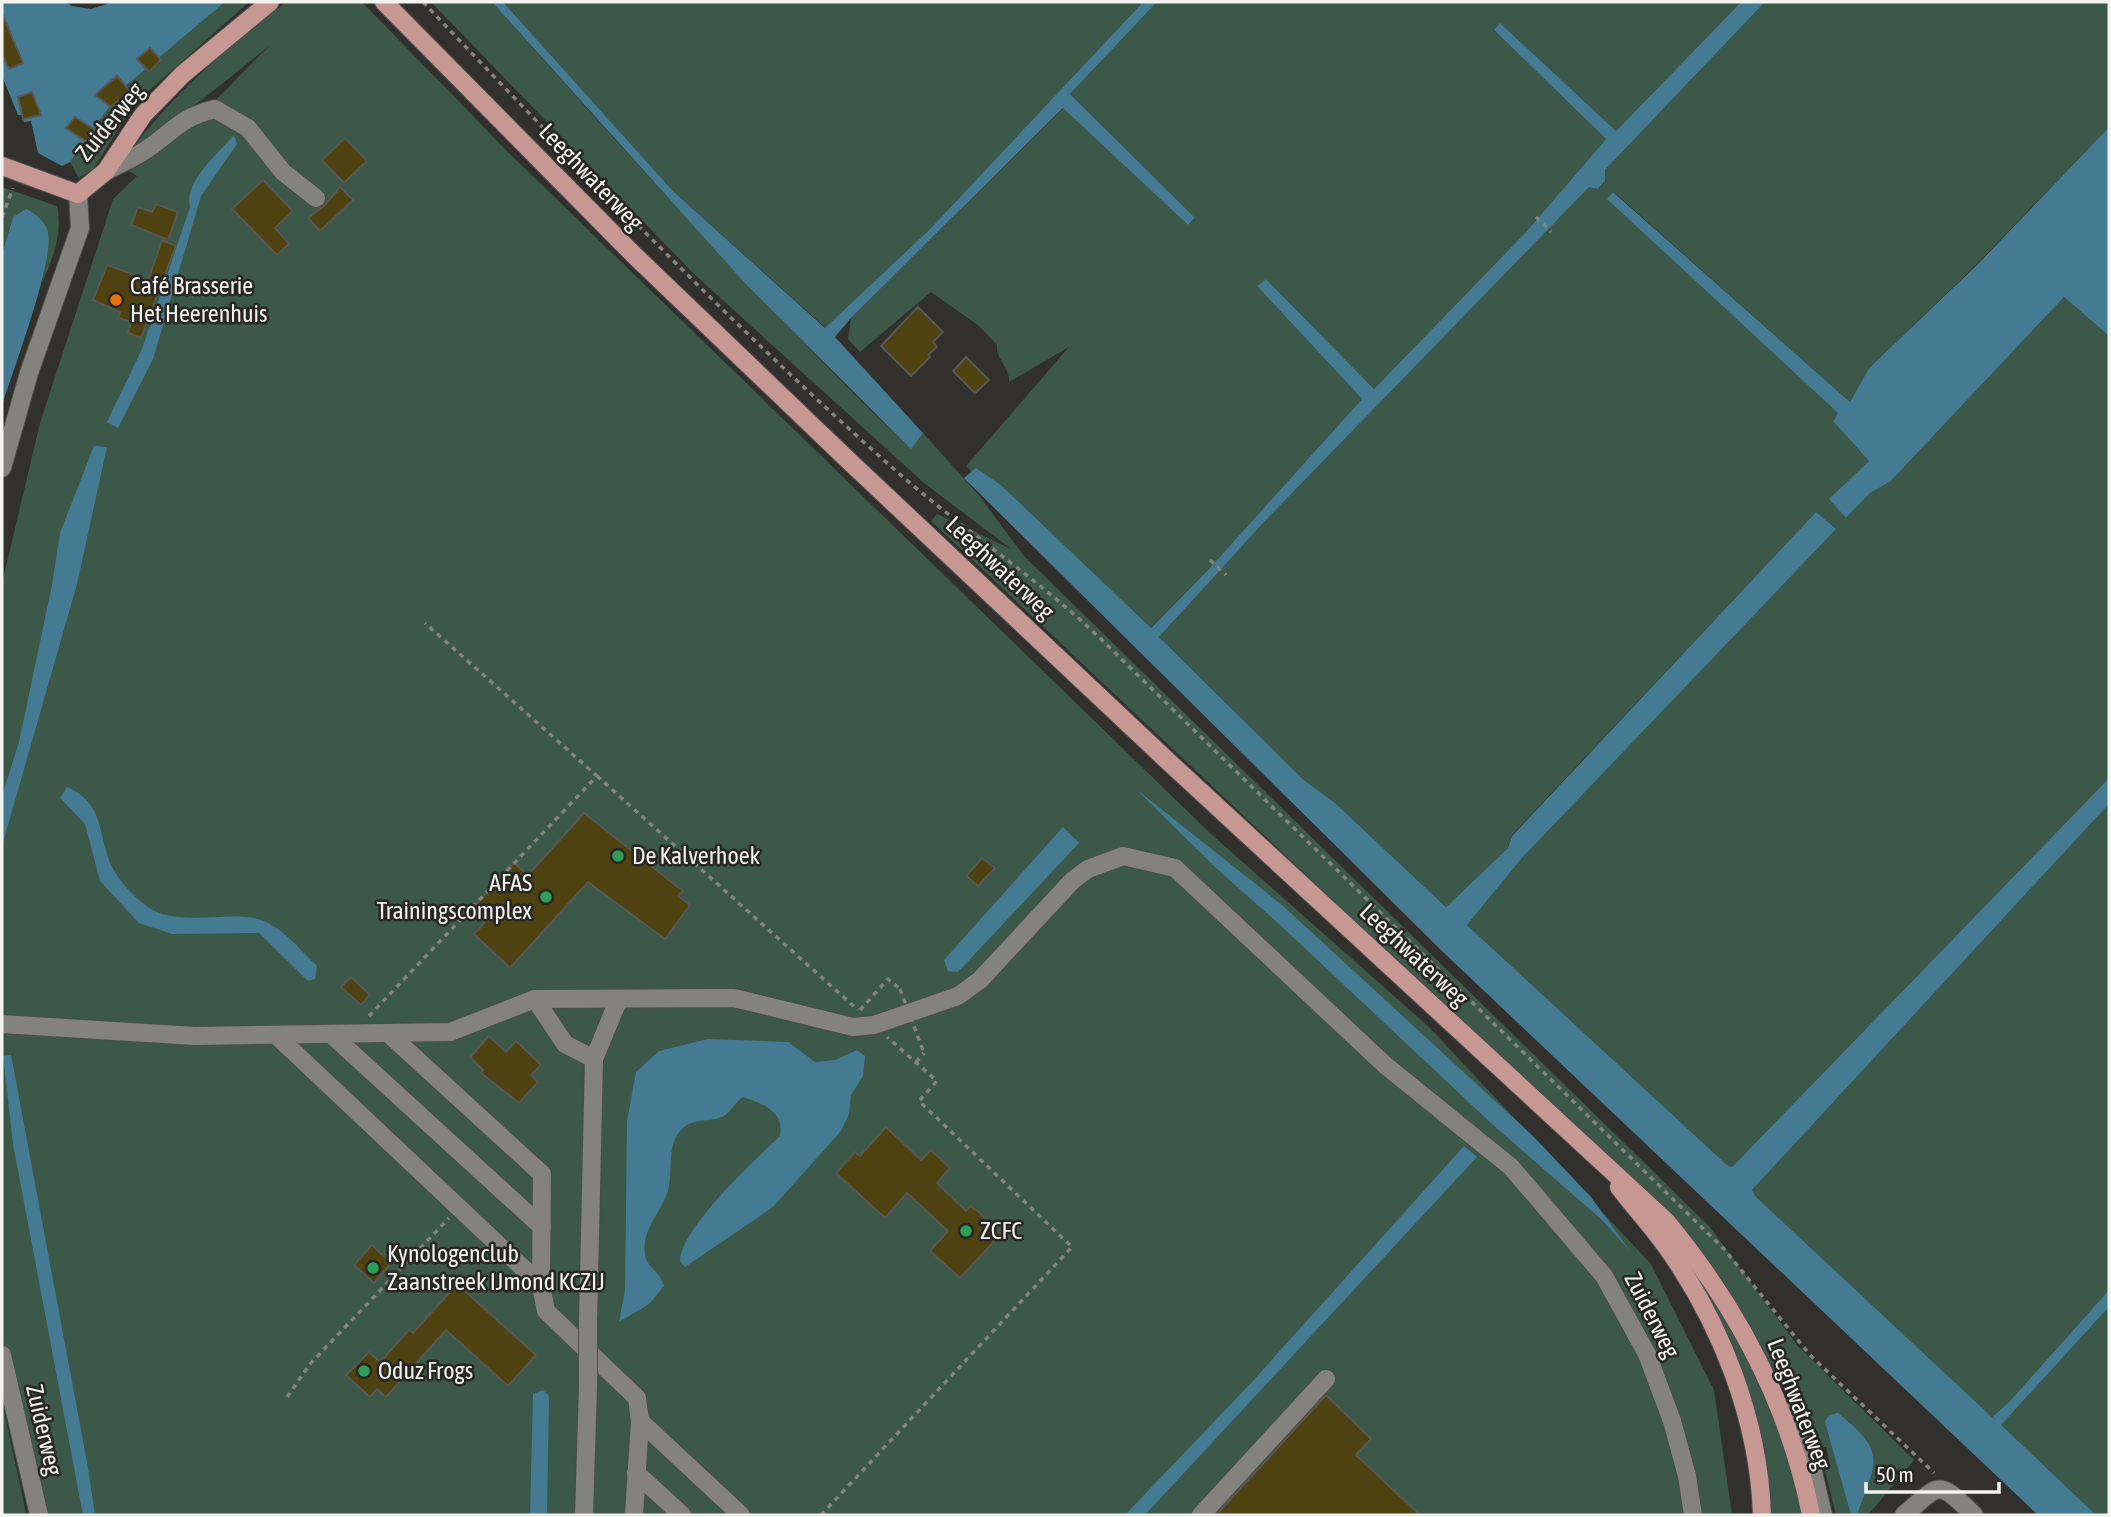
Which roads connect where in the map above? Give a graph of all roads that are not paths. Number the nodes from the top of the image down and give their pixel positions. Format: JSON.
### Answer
{"nodes":[{"id":1,"x":270,"y":2,"type":"edge"},
{"id":2,"x":384,"y":2,"type":"edge"},
{"id":3,"x":10,"y":169,"type":"edge"},
{"id":4,"x":106,"y":171,"type":"junction"},
{"id":5,"x":78,"y":194,"type":"junction"},
{"id":6,"x":316,"y":198,"type":"dead end"},
{"id":7,"x":2,"y":468,"type":"edge"},
{"id":8,"x":535,"y":999,"type":"junction"},
{"id":9,"x":618,"y":1001,"type":"junction"},
{"id":10,"x":2,"y":1024,"type":"edge"},
{"id":11,"x":389,"y":1034,"type":"junction"},
{"id":12,"x":332,"y":1035,"type":"junction"},
{"id":13,"x":277,"y":1036,"type":"junction"},
{"id":14,"x":594,"y":1059,"type":"junction"},
{"id":15,"x":1595,"y":1157,"type":"junction"},
{"id":16,"x":542,"y":1227,"type":"junction"},
{"id":17,"x":541,"y":1285,"type":"junction"},
{"id":18,"x":2,"y":1355,"type":"edge"},
{"id":19,"x":1326,"y":1379,"type":"dead end"},
{"id":20,"x":1776,"y":1398,"type":"junction"},
{"id":21,"x":639,"y":1421,"type":"junction"},
{"id":22,"x":636,"y":1473,"type":"junction"},
{"id":23,"x":39,"y":1515,"type":"edge"},
{"id":24,"x":584,"y":1515,"type":"edge"},
{"id":25,"x":634,"y":1515,"type":"edge"},
{"id":26,"x":682,"y":1515,"type":"edge"},
{"id":27,"x":741,"y":1515,"type":"edge"},
{"id":28,"x":1201,"y":1515,"type":"edge"},
{"id":29,"x":1693,"y":1515,"type":"edge"},
{"id":30,"x":1762,"y":1515,"type":"edge"},
{"id":31,"x":1811,"y":1515,"type":"edge"},
{"id":32,"x":1823,"y":1515,"type":"edge"},
{"id":33,"x":1907,"y":1515,"type":"edge"},
{"id":34,"x":1974,"y":1515,"type":"edge"}],
"edges":[{"from":1,"to":4,"type":"main road","name":"Zuiderweg"},
{"from":2,"to":15,"type":"main road","name":"Leeghwaterweg"},
{"from":3,"to":5,"type":"main road"},
{"from":4,"to":5,"type":"main road","name":"Zuiderweg"},
{"from":4,"to":6,"type":"street"},
{"from":5,"to":7,"type":"street","name":"Zuiderweg"},
{"from":8,"to":9,"type":"street"},
{"from":8,"to":11,"type":"street"},
{"from":8,"to":14,"type":"street"},
{"from":9,"to":14,"type":"street"},
{"from":9,"to":29,"type":"street","name":"Zuiderweg"},
{"from":10,"to":13,"type":"street"},
{"from":11,"to":12,"type":"street"},
{"from":11,"to":16,"type":"street"},
{"from":12,"to":13,"type":"street"},
{"from":12,"to":16,"type":"street"},
{"from":13,"to":17,"type":"street"},
{"from":14,"to":24,"type":"street","bridge":true},
{"from":15,"to":20,"type":"main road","name":"Leeghwaterweg"},
{"from":15,"to":30,"type":"main road","name":"Leeghwaterweg"},
{"from":16,"to":17,"type":"street"},
{"from":17,"to":21,"type":"street"},
{"from":18,"to":23,"type":"street","name":"Zuiderweg"},
{"from":19,"to":28,"type":"street"},
{"from":20,"to":31,"type":"main road","name":"Leeghwaterweg"},
{"from":20,"to":32,"type":"street"},
{"from":21,"to":22,"type":"street"},
{"from":21,"to":27,"type":"street"},
{"from":22,"to":25,"type":"street"},
{"from":22,"to":26,"type":"street"},
{"from":33,"to":34,"type":"street"}]}
